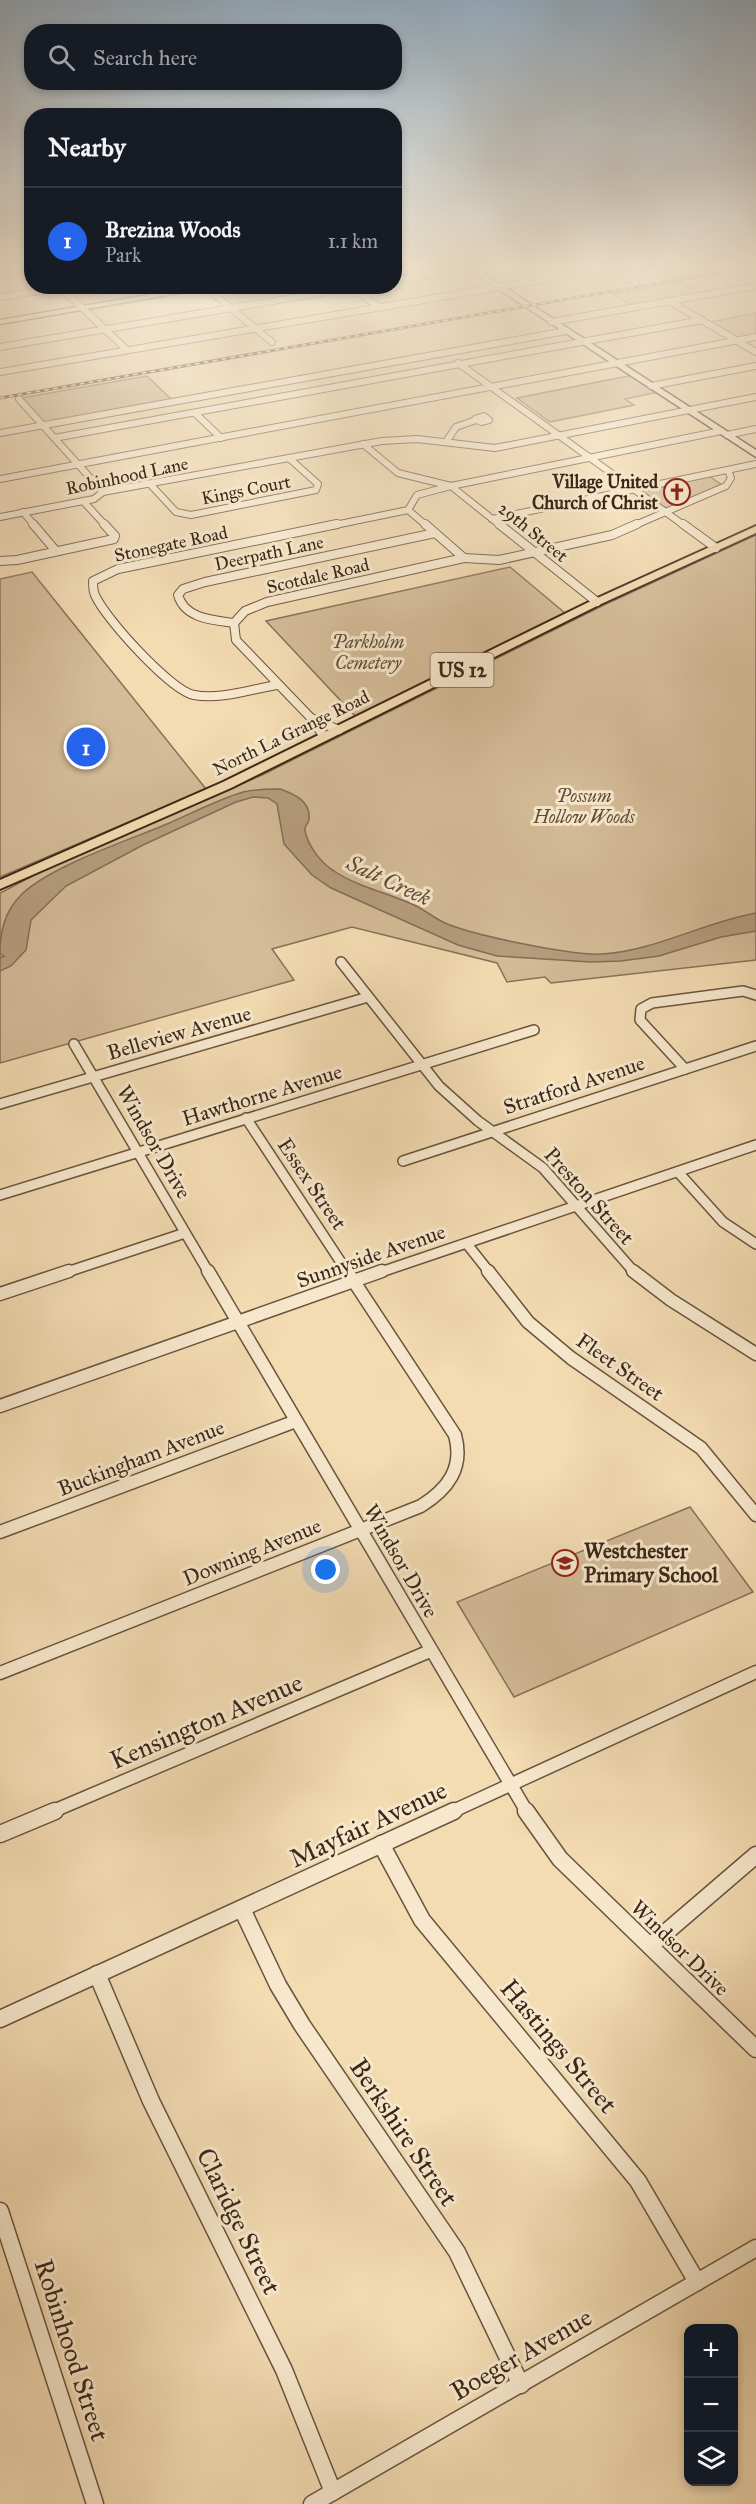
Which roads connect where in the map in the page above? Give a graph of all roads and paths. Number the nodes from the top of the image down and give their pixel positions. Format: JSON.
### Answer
{"nodes":[{"id":1,"x":262,"y":387,"type":"edge"},
{"id":2,"x":337,"y":387,"type":"edge"},
{"id":3,"x":492,"y":387,"type":"joint"},
{"id":4,"x":652,"y":387,"type":"edge"},
{"id":5,"x":756,"y":397,"type":"edge"},
{"id":6,"x":19,"y":399,"type":"dead end"},
{"id":7,"x":688,"y":410,"type":"junction"},
{"id":8,"x":195,"y":412,"type":"junction"},
{"id":9,"x":476,"y":420,"type":"dead end"},
{"id":10,"x":43,"y":426,"type":"junction"},
{"id":11,"x":756,"y":429,"type":"edge"},
{"id":12,"x":0,"y":433,"type":"edge"},
{"id":13,"x":724,"y":433,"type":"junction"},
{"id":14,"x":559,"y":436,"type":"junction"},
{"id":15,"x":54,"y":438,"type":"junction"},
{"id":16,"x":221,"y":438,"type":"junction"},
{"id":17,"x":446,"y":442,"type":"junction"},
{"id":18,"x":363,"y":444,"type":"junction"},
{"id":19,"x":756,"y":454,"type":"edge"},
{"id":20,"x":590,"y":458,"type":"junction"},
{"id":21,"x":290,"y":459,"type":"junction"},
{"id":22,"x":756,"y":464,"type":"edge"},
{"id":23,"x":78,"y":465,"type":"junction"},
{"id":24,"x":728,"y":470,"type":"junction"},
{"id":25,"x":707,"y":472,"type":"junction"},
{"id":26,"x":0,"y":479,"type":"edge"},
{"id":27,"x":150,"y":484,"type":"junction"},
{"id":28,"x":451,"y":486,"type":"junction"},
{"id":29,"x":726,"y":486,"type":"junction"},
{"id":30,"x":632,"y":488,"type":"junction"},
{"id":31,"x":103,"y":492,"type":"junction"},
{"id":32,"x":83,"y":501,"type":"junction"},
{"id":33,"x":408,"y":510,"type":"junction"},
{"id":34,"x":23,"y":512,"type":"junction"},
{"id":35,"x":666,"y":512,"type":"junction"},
{"id":36,"x":0,"y":516,"type":"edge"},
{"id":37,"x":492,"y":519,"type":"junction"},
{"id":38,"x":756,"y":530,"type":"edge"},
{"id":39,"x":435,"y":533,"type":"junction"},
{"id":40,"x":716,"y":548,"type":"junction"},
{"id":41,"x":56,"y":551,"type":"junction"},
{"id":42,"x":534,"y":552,"type":"junction"},
{"id":43,"x":464,"y":558,"type":"junction"},
{"id":44,"x":0,"y":561,"type":"edge"},
{"id":45,"x":597,"y":602,"type":"junction"},
{"id":46,"x":234,"y":622,"type":"junction"},
{"id":47,"x":277,"y":685,"type":"junction"},
{"id":48,"x":310,"y":718,"type":"junction"},
{"id":49,"x":339,"y":730,"type":"junction"},
{"id":50,"x":324,"y":737,"type":"junction"},
{"id":51,"x":0,"y":885,"type":"edge"},
{"id":52,"x":340,"y":962,"type":"dead end"},
{"id":53,"x":756,"y":995,"type":"edge"},
{"id":54,"x":368,"y":997,"type":"junction"},
{"id":55,"x":534,"y":1030,"type":"dead end"},
{"id":56,"x":74,"y":1044,"type":"dead end"},
{"id":57,"x":756,"y":1046,"type":"edge"},
{"id":58,"x":421,"y":1065,"type":"junction"},
{"id":59,"x":685,"y":1069,"type":"junction"},
{"id":60,"x":93,"y":1077,"type":"junction"},
{"id":61,"x":0,"y":1104,"type":"edge"},
{"id":62,"x":246,"y":1118,"type":"junction"},
{"id":63,"x":494,"y":1132,"type":"junction"},
{"id":64,"x":756,"y":1144,"type":"edge"},
{"id":65,"x":138,"y":1152,"type":"junction"},
{"id":66,"x":403,"y":1161,"type":"dead end"},
{"id":67,"x":678,"y":1172,"type":"junction"},
{"id":68,"x":0,"y":1195,"type":"edge"},
{"id":69,"x":578,"y":1207,"type":"junction"},
{"id":70,"x":185,"y":1233,"type":"junction"},
{"id":71,"x":467,"y":1244,"type":"junction"},
{"id":72,"x":756,"y":1244,"type":"edge"},
{"id":73,"x":354,"y":1281,"type":"junction"},
{"id":74,"x":0,"y":1294,"type":"edge"},
{"id":75,"x":238,"y":1323,"type":"junction"},
{"id":76,"x":756,"y":1353,"type":"edge"},
{"id":77,"x":0,"y":1406,"type":"edge"},
{"id":78,"x":446,"y":1420,"type":"joint"},
{"id":79,"x":296,"y":1421,"type":"junction"},
{"id":80,"x":755,"y":1513,"type":"edge"},
{"id":81,"x":360,"y":1530,"type":"junction"},
{"id":82,"x":0,"y":1532,"type":"edge"},
{"id":83,"x":430,"y":1651,"type":"junction"},
{"id":84,"x":756,"y":1672,"type":"edge"},
{"id":85,"x":0,"y":1673,"type":"edge"},
{"id":86,"x":510,"y":1785,"type":"junction"},
{"id":87,"x":0,"y":1834,"type":"edge"},
{"id":88,"x":381,"y":1844,"type":"junction"},
{"id":89,"x":756,"y":1855,"type":"edge"},
{"id":90,"x":242,"y":1909,"type":"junction"},
{"id":91,"x":650,"y":1946,"type":"junction"},
{"id":92,"x":97,"y":1974,"type":"junction"},
{"id":93,"x":0,"y":2019,"type":"edge"},
{"id":94,"x":756,"y":2049,"type":"edge"},
{"id":95,"x":0,"y":2211,"type":"edge"},
{"id":96,"x":756,"y":2248,"type":"edge"},
{"id":97,"x":697,"y":2282,"type":"junction"},
{"id":98,"x":521,"y":2385,"type":"junction"},
{"id":99,"x":333,"y":2492,"type":"junction"},
{"id":100,"x":95,"y":2504,"type":"edge"},
{"id":101,"x":312,"y":2504,"type":"edge"}],
"edges":[{"from":1,"to":10,"type":"street"},
{"from":2,"to":8,"type":"street"},
{"from":3,"to":14,"type":"street"},
{"from":3,"to":16,"type":"street"},
{"from":4,"to":7,"type":"main road"},
{"from":5,"to":7,"type":"street","name":"Robinhood Lane"},
{"from":6,"to":10,"type":"street"},
{"from":7,"to":13,"type":"main road"},
{"from":7,"to":14,"type":"street","name":"Robinhood Lane"},
{"from":8,"to":15,"type":"street"},
{"from":8,"to":16,"type":"street"},
{"from":9,"to":17,"type":"street"},
{"from":10,"to":12,"type":"street"},
{"from":10,"to":15,"type":"street"},
{"from":11,"to":13,"type":"street","name":"Stonegate Road"},
{"from":13,"to":19,"type":"main road"},
{"from":13,"to":20,"type":"street","name":"Stonegate Road"},
{"from":14,"to":17,"type":"street","name":"Robinhood Lane"},
{"from":14,"to":20,"type":"street"},
{"from":15,"to":23,"type":"street"},
{"from":16,"to":23,"type":"street"},
{"from":17,"to":18,"type":"street","name":"Robinhood Lane"},
{"from":18,"to":21,"type":"street","name":"Robinhood Lane"},
{"from":18,"to":28,"type":"street"},
{"from":20,"to":28,"type":"street","name":"Stonegate Road"},
{"from":20,"to":30,"type":"street"},
{"from":21,"to":27,"type":"street","name":"Robinhood Lane"},
{"from":21,"to":27,"type":"street","name":"Kings Court"},
{"from":22,"to":24,"type":"street"},
{"from":23,"to":26,"type":"street"},
{"from":23,"to":31,"type":"street"},
{"from":24,"to":25,"type":"street"},
{"from":24,"to":29,"type":"street"},
{"from":25,"to":29,"type":"street"},
{"from":25,"to":30,"type":"street"},
{"from":27,"to":31,"type":"street","name":"Robinhood Lane"},
{"from":28,"to":33,"type":"street","name":"Stonegate Road"},
{"from":28,"to":37,"type":"street","name":"29th Street"},
{"from":29,"to":35,"type":"street","name":"Scotdale Road"},
{"from":30,"to":35,"type":"street"},
{"from":30,"to":37,"type":"street"},
{"from":31,"to":32,"type":"street","name":"Robinhood Lane"},
{"from":32,"to":34,"type":"street","name":"Robinhood Lane"},
{"from":32,"to":41,"type":"street"},
{"from":33,"to":39,"type":"street"},
{"from":33,"to":47,"type":"street","name":"Stonegate Road"},
{"from":34,"to":36,"type":"street","name":"Robinhood Lane"},
{"from":34,"to":41,"type":"street"},
{"from":35,"to":40,"type":"street"},
{"from":35,"to":42,"type":"street","name":"Scotdale Road"},
{"from":37,"to":42,"type":"street","name":"29th Street"},
{"from":38,"to":40,"type":"main road","name":"North La Grange Road","number":"US 12"},
{"from":39,"to":43,"type":"street"},
{"from":39,"to":46,"type":"street","name":"Deerpath Lane"},
{"from":40,"to":45,"type":"main road","name":"North La Grange Road","number":"US 12"},
{"from":41,"to":44,"type":"street"},
{"from":42,"to":43,"type":"street","name":"Scotdale Road"},
{"from":42,"to":45,"type":"street","name":"29th Street"},
{"from":43,"to":46,"type":"street","name":"Scotdale Road"},
{"from":45,"to":49,"type":"main road","name":"North La Grange Road","number":"US 12"},
{"from":46,"to":47,"type":"street"},
{"from":47,"to":48,"type":"street"},
{"from":48,"to":49,"type":"street"},
{"from":48,"to":50,"type":"street"},
{"from":49,"to":50,"type":"main road","name":"North La Grange Road","number":"US 12"},
{"from":50,"to":51,"type":"main road","name":"North La Grange Road","number":"US 12"},
{"from":52,"to":54,"type":"street","name":"Preston Street"},
{"from":53,"to":59,"type":"street"},
{"from":54,"to":58,"type":"street","name":"Preston Street"},
{"from":54,"to":60,"type":"street","name":"Belleview Avenue"},
{"from":55,"to":58,"type":"street","name":"Hawthorne Avenue"},
{"from":56,"to":60,"type":"street","name":"Windsor Drive"},
{"from":57,"to":59,"type":"street","name":"Stratford Avenue"},
{"from":58,"to":62,"type":"street","name":"Hawthorne Avenue"},
{"from":58,"to":63,"type":"street","name":"Preston Street"},
{"from":59,"to":63,"type":"street","name":"Stratford Avenue"},
{"from":60,"to":61,"type":"street","name":"Belleview Avenue"},
{"from":60,"to":65,"type":"street","name":"Windsor Drive"},
{"from":62,"to":65,"type":"street","name":"Hawthorne Avenue"},
{"from":62,"to":73,"type":"street","name":"Essex Street"},
{"from":63,"to":66,"type":"street","name":"Stratford Avenue"},
{"from":63,"to":69,"type":"street","name":"Preston Street"},
{"from":64,"to":67,"type":"street","name":"Sunnyside Avenue"},
{"from":65,"to":68,"type":"street","name":"Hawthorne Avenue"},
{"from":65,"to":70,"type":"street","name":"Windsor Drive"},
{"from":67,"to":69,"type":"street","name":"Sunnyside Avenue"},
{"from":67,"to":72,"type":"street"},
{"from":69,"to":71,"type":"street","name":"Sunnyside Avenue"},
{"from":69,"to":76,"type":"street","name":"Preston Street"},
{"from":70,"to":74,"type":"street"},
{"from":70,"to":75,"type":"street","name":"Windsor Drive"},
{"from":71,"to":73,"type":"street","name":"Sunnyside Avenue"},
{"from":71,"to":80,"type":"street","name":"Fleet Street"},
{"from":73,"to":75,"type":"street","name":"Sunnyside Avenue"},
{"from":73,"to":78,"type":"street","name":"Essex Street"},
{"from":75,"to":77,"type":"street","name":"Sunnyside Avenue"},
{"from":75,"to":79,"type":"street","name":"Windsor Drive"},
{"from":78,"to":81,"type":"street","name":"Downing Avenue"},
{"from":79,"to":81,"type":"street","name":"Windsor Drive"},
{"from":79,"to":82,"type":"street","name":"Buckingham Avenue"},
{"from":81,"to":83,"type":"street","name":"Windsor Drive"},
{"from":81,"to":85,"type":"street","name":"Downing Avenue"},
{"from":83,"to":86,"type":"street","name":"Windsor Drive"},
{"from":83,"to":87,"type":"street","name":"Kensington Avenue"},
{"from":84,"to":86,"type":"street","name":"Mayfair Avenue"},
{"from":86,"to":88,"type":"street","name":"Mayfair Avenue"},
{"from":86,"to":91,"type":"street","name":"Windsor Drive"},
{"from":88,"to":90,"type":"street","name":"Mayfair Avenue"},
{"from":88,"to":97,"type":"street","name":"Hastings Street"},
{"from":89,"to":91,"type":"street"},
{"from":90,"to":92,"type":"street","name":"Mayfair Avenue"},
{"from":90,"to":98,"type":"street","name":"Berkshire Street"},
{"from":91,"to":94,"type":"street","name":"Windsor Drive"},
{"from":92,"to":93,"type":"street","name":"Mayfair Avenue"},
{"from":92,"to":99,"type":"street","name":"Claridge Street"},
{"from":95,"to":100,"type":"street","name":"Robinhood Street"},
{"from":96,"to":97,"type":"street","name":"Boeger Avenue"},
{"from":97,"to":98,"type":"street","name":"Boeger Avenue"},
{"from":98,"to":99,"type":"street","name":"Boeger Avenue"},
{"from":99,"to":101,"type":"street","name":"Boeger Avenue"}]}
